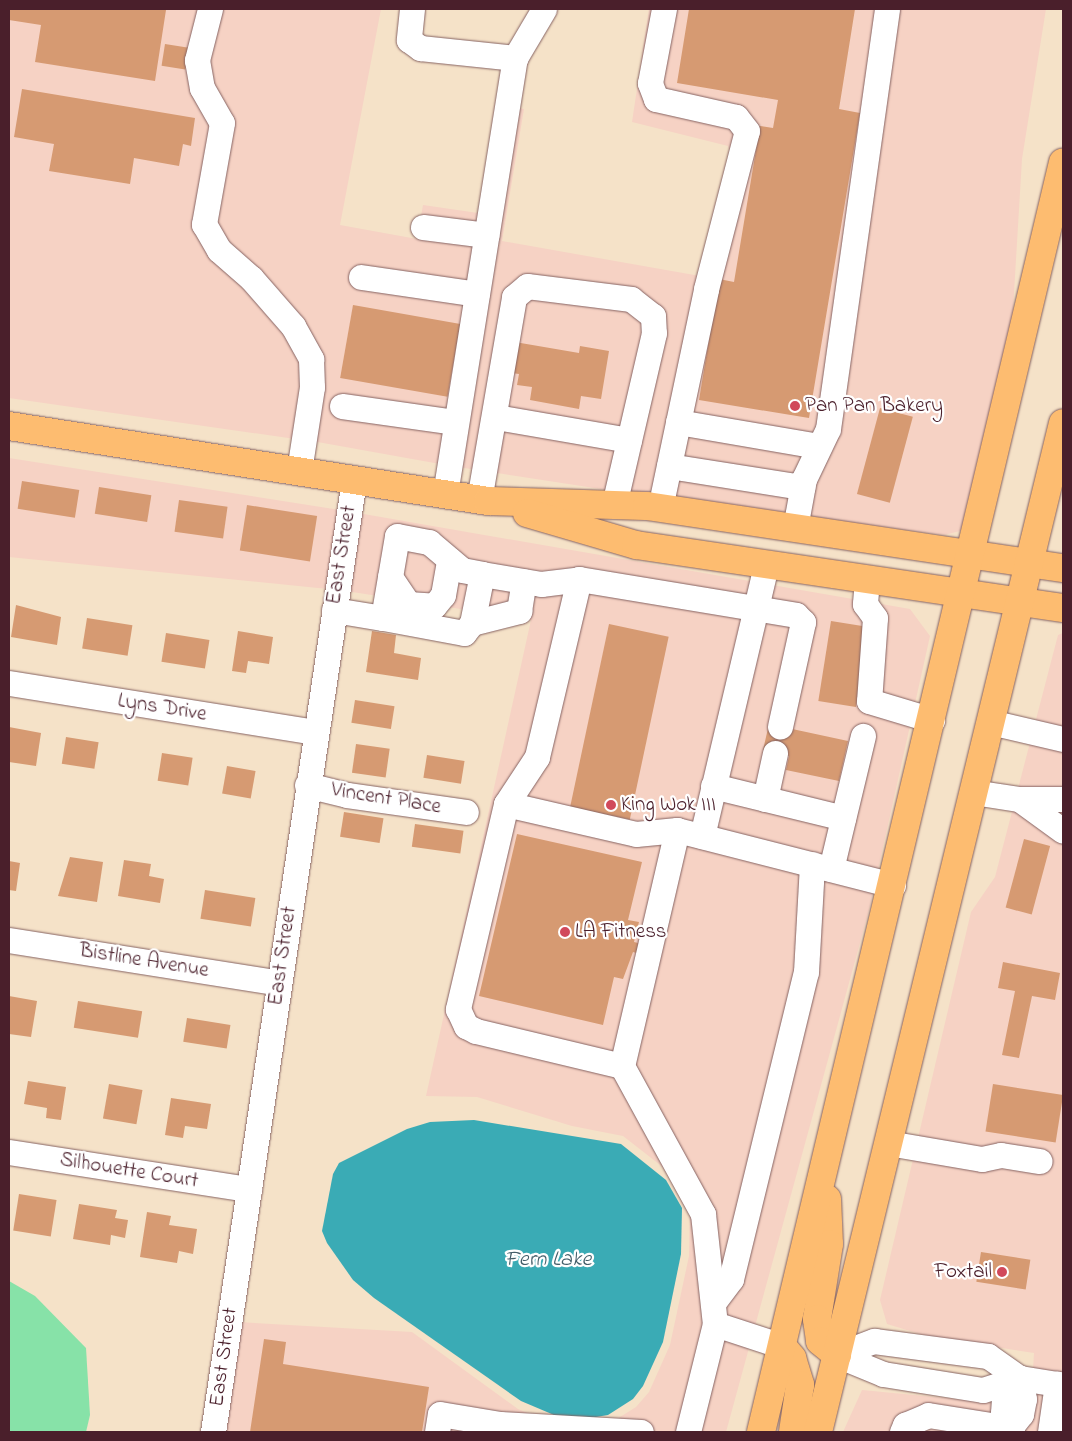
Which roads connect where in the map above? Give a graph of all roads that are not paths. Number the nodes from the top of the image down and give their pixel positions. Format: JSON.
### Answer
{"nodes":[{"id":1,"x":210,"y":9,"type":"edge"},
{"id":2,"x":412,"y":9,"type":"edge"},
{"id":3,"x":544,"y":9,"type":"edge"},
{"id":4,"x":664,"y":9,"type":"edge"},
{"id":5,"x":887,"y":9,"type":"edge"},
{"id":6,"x":515,"y":58,"type":"junction"},
{"id":7,"x":1063,"y":162,"type":"edge"},
{"id":8,"x":423,"y":227,"type":"dead end"},
{"id":9,"x":486,"y":235,"type":"junction"},
{"id":10,"x":360,"y":277,"type":"dead end"},
{"id":11,"x":477,"y":294,"type":"junction"},
{"id":12,"x":342,"y":406,"type":"dead end"},
{"id":13,"x":496,"y":417,"type":"junction"},
{"id":14,"x":456,"y":422,"type":"junction"},
{"id":15,"x":678,"y":422,"type":"junction"},
{"id":16,"x":1063,"y":423,"type":"edge"},
{"id":17,"x":9,"y":426,"type":"edge"},
{"id":18,"x":629,"y":440,"type":"junction"},
{"id":19,"x":819,"y":446,"type":"junction"},
{"id":20,"x":669,"y":466,"type":"junction"},
{"id":21,"x":299,"y":471,"type":"junction"},
{"id":22,"x":354,"y":480,"type":"junction"},
{"id":23,"x":802,"y":487,"type":"junction"},
{"id":24,"x":444,"y":494,"type":"junction"},
{"id":25,"x":483,"y":500,"type":"junction"},
{"id":26,"x":614,"y":505,"type":"junction"},
{"id":27,"x":660,"y":508,"type":"junction"},
{"id":28,"x":796,"y":528,"type":"junction"},
{"id":29,"x":972,"y":554,"type":"junction"},
{"id":30,"x":450,"y":560,"type":"junction"},
{"id":31,"x":1028,"y":562,"type":"junction"},
{"id":32,"x":766,"y":565,"type":"junction"},
{"id":33,"x":1063,"y":568,"type":"edge"},
{"id":34,"x":482,"y":574,"type":"junction"},
{"id":35,"x":390,"y":577,"type":"junction"},
{"id":36,"x":579,"y":579,"type":"junction"},
{"id":37,"x":867,"y":580,"type":"junction"},
{"id":38,"x":524,"y":581,"type":"junction"},
{"id":39,"x":962,"y":594,"type":"junction"},
{"id":40,"x":1018,"y":601,"type":"junction"},
{"id":41,"x":756,"y":608,"type":"junction"},
{"id":42,"x":1063,"y":608,"type":"edge"},
{"id":43,"x":334,"y":610,"type":"junction"},
{"id":44,"x":383,"y":618,"type":"junction"},
{"id":45,"x":472,"y":623,"type":"junction"},
{"id":46,"x":9,"y":683,"type":"edge"},
{"id":47,"x":932,"y":720,"type":"junction"},
{"id":48,"x":990,"y":722,"type":"junction"},
{"id":49,"x":780,"y":727,"type":"dead end"},
{"id":50,"x":316,"y":732,"type":"junction"},
{"id":51,"x":862,"y":736,"type":"dead end"},
{"id":52,"x":1063,"y":739,"type":"edge"},
{"id":53,"x":775,"y":753,"type":"dead end"},
{"id":54,"x":307,"y":785,"type":"junction"},
{"id":55,"x":713,"y":786,"type":"junction"},
{"id":56,"x":973,"y":792,"type":"junction"},
{"id":57,"x":1063,"y":798,"type":"edge"},
{"id":58,"x":765,"y":799,"type":"junction"},
{"id":59,"x":1019,"y":799,"type":"junction"},
{"id":60,"x":506,"y":804,"type":"junction"},
{"id":61,"x":466,"y":812,"type":"dead end"},
{"id":62,"x":843,"y":818,"type":"junction"},
{"id":63,"x":677,"y":830,"type":"junction"},
{"id":64,"x":1063,"y":831,"type":"edge"},
{"id":65,"x":702,"y":836,"type":"junction"},
{"id":66,"x":821,"y":866,"type":"junction"},
{"id":67,"x":893,"y":885,"type":"junction"},
{"id":68,"x":9,"y":940,"type":"edge"},
{"id":69,"x":279,"y":983,"type":"junction"},
{"id":70,"x":622,"y":1066,"type":"junction"},
{"id":71,"x":888,"y":1143,"type":"junction"},
{"id":72,"x":9,"y":1152,"type":"edge"},
{"id":73,"x":1040,"y":1161,"type":"dead end"},
{"id":74,"x":825,"y":1168,"type":"junction"},
{"id":75,"x":249,"y":1189,"type":"junction"},
{"id":76,"x":714,"y":1313,"type":"junction"},
{"id":77,"x":782,"y":1346,"type":"junction"},
{"id":78,"x":837,"y":1355,"type":"junction"},
{"id":79,"x":1020,"y":1378,"type":"junction"},
{"id":80,"x":1060,"y":1384,"type":"edge"},
{"id":81,"x":1011,"y":1430,"type":"edge"},
{"id":82,"x":213,"y":1432,"type":"edge"},
{"id":83,"x":437,"y":1432,"type":"edge"},
{"id":84,"x":641,"y":1432,"type":"edge"},
{"id":85,"x":688,"y":1432,"type":"edge"},
{"id":86,"x":762,"y":1432,"type":"edge"},
{"id":87,"x":793,"y":1432,"type":"edge"},
{"id":88,"x":818,"y":1432,"type":"edge"},
{"id":89,"x":902,"y":1432,"type":"edge"},
{"id":90,"x":1050,"y":1432,"type":"edge"}],
"edges":[{"from":1,"to":21,"type":"street"},
{"from":2,"to":6,"type":"street"},
{"from":3,"to":6,"type":"street"},
{"from":4,"to":15,"type":"street"},
{"from":5,"to":19,"type":"street"},
{"from":6,"to":9,"type":"street"},
{"from":7,"to":29,"type":"main road"},
{"from":8,"to":9,"type":"street"},
{"from":9,"to":11,"type":"street"},
{"from":10,"to":11,"type":"street"},
{"from":11,"to":14,"type":"street"},
{"from":12,"to":14,"type":"street"},
{"from":13,"to":18,"type":"street"},
{"from":13,"to":18,"type":"street"},
{"from":13,"to":25,"type":"street"},
{"from":14,"to":24,"type":"street"},
{"from":15,"to":19,"type":"street"},
{"from":15,"to":20,"type":"street"},
{"from":16,"to":31,"type":"main road"},
{"from":17,"to":21,"type":"main road"},
{"from":18,"to":26,"type":"street"},
{"from":19,"to":23,"type":"street"},
{"from":20,"to":23,"type":"street"},
{"from":20,"to":27,"type":"street"},
{"from":21,"to":22,"type":"main road"},
{"from":22,"to":24,"type":"main road"},
{"from":22,"to":43,"type":"street","name":"East Street"},
{"from":23,"to":28,"type":"street"},
{"from":24,"to":25,"type":"main road"},
{"from":25,"to":26,"type":"main road"},
{"from":25,"to":32,"type":"main road"},
{"from":26,"to":27,"type":"main road"},
{"from":27,"to":28,"type":"main road"},
{"from":28,"to":29,"type":"main road"},
{"from":29,"to":31,"type":"main road"},
{"from":29,"to":39,"type":"main road"},
{"from":30,"to":34,"type":"street"},
{"from":30,"to":35,"type":"street"},
{"from":30,"to":35,"type":"street"},
{"from":31,"to":33,"type":"main road"},
{"from":31,"to":40,"type":"main road"},
{"from":32,"to":37,"type":"main road"},
{"from":32,"to":41,"type":"street"},
{"from":34,"to":38,"type":"street"},
{"from":34,"to":45,"type":"street"},
{"from":35,"to":44,"type":"street"},
{"from":36,"to":38,"type":"street"},
{"from":36,"to":41,"type":"street"},
{"from":36,"to":60,"type":"street"},
{"from":37,"to":39,"type":"main road"},
{"from":37,"to":47,"type":"street"},
{"from":38,"to":45,"type":"street"},
{"from":39,"to":40,"type":"main road"},
{"from":39,"to":47,"type":"main road"},
{"from":40,"to":42,"type":"main road"},
{"from":40,"to":48,"type":"main road"},
{"from":41,"to":49,"type":"street"},
{"from":41,"to":55,"type":"street"},
{"from":43,"to":44,"type":"street"},
{"from":43,"to":50,"type":"street","name":"East Street"},
{"from":44,"to":45,"type":"street"},
{"from":46,"to":50,"type":"street","name":"Lyns Drive"},
{"from":47,"to":67,"type":"main road"},
{"from":48,"to":52,"type":"street"},
{"from":48,"to":56,"type":"main road"},
{"from":50,"to":54,"type":"street","name":"East Street"},
{"from":51,"to":62,"type":"street"},
{"from":53,"to":58,"type":"street"},
{"from":54,"to":61,"type":"street","name":"Vincent Place"},
{"from":54,"to":69,"type":"street","name":"East Street"},
{"from":55,"to":58,"type":"street"},
{"from":55,"to":65,"type":"street"},
{"from":56,"to":59,"type":"street"},
{"from":56,"to":71,"type":"main road"},
{"from":57,"to":59,"type":"street"},
{"from":58,"to":62,"type":"street"},
{"from":59,"to":64,"type":"street"},
{"from":60,"to":63,"type":"street"},
{"from":60,"to":70,"type":"street"},
{"from":62,"to":66,"type":"street"},
{"from":63,"to":65,"type":"street"},
{"from":63,"to":70,"type":"street"},
{"from":65,"to":66,"type":"street"},
{"from":66,"to":67,"type":"street"},
{"from":66,"to":76,"type":"street"},
{"from":67,"to":74,"type":"main road"},
{"from":68,"to":69,"type":"street","name":"Bistline Avenue"},
{"from":69,"to":75,"type":"street","name":"East Street"},
{"from":70,"to":76,"type":"street"},
{"from":71,"to":73,"type":"street"},
{"from":71,"to":78,"type":"main road"},
{"from":72,"to":75,"type":"street","name":"Silhouette Court"},
{"from":74,"to":77,"type":"main road"},
{"from":74,"to":78,"type":"main road"},
{"from":75,"to":82,"type":"street","name":"East Street"},
{"from":76,"to":77,"type":"street"},
{"from":76,"to":85,"type":"street"},
{"from":77,"to":86,"type":"main road"},
{"from":77,"to":87,"type":"main road"},
{"from":78,"to":79,"type":"street"},
{"from":78,"to":79,"type":"street"},
{"from":78,"to":88,"type":"main road"},
{"from":79,"to":80,"type":"street"},
{"from":79,"to":81,"type":"street"},
{"from":80,"to":90,"type":"street"},
{"from":81,"to":89,"type":"street"},
{"from":83,"to":84,"type":"street"}]}
